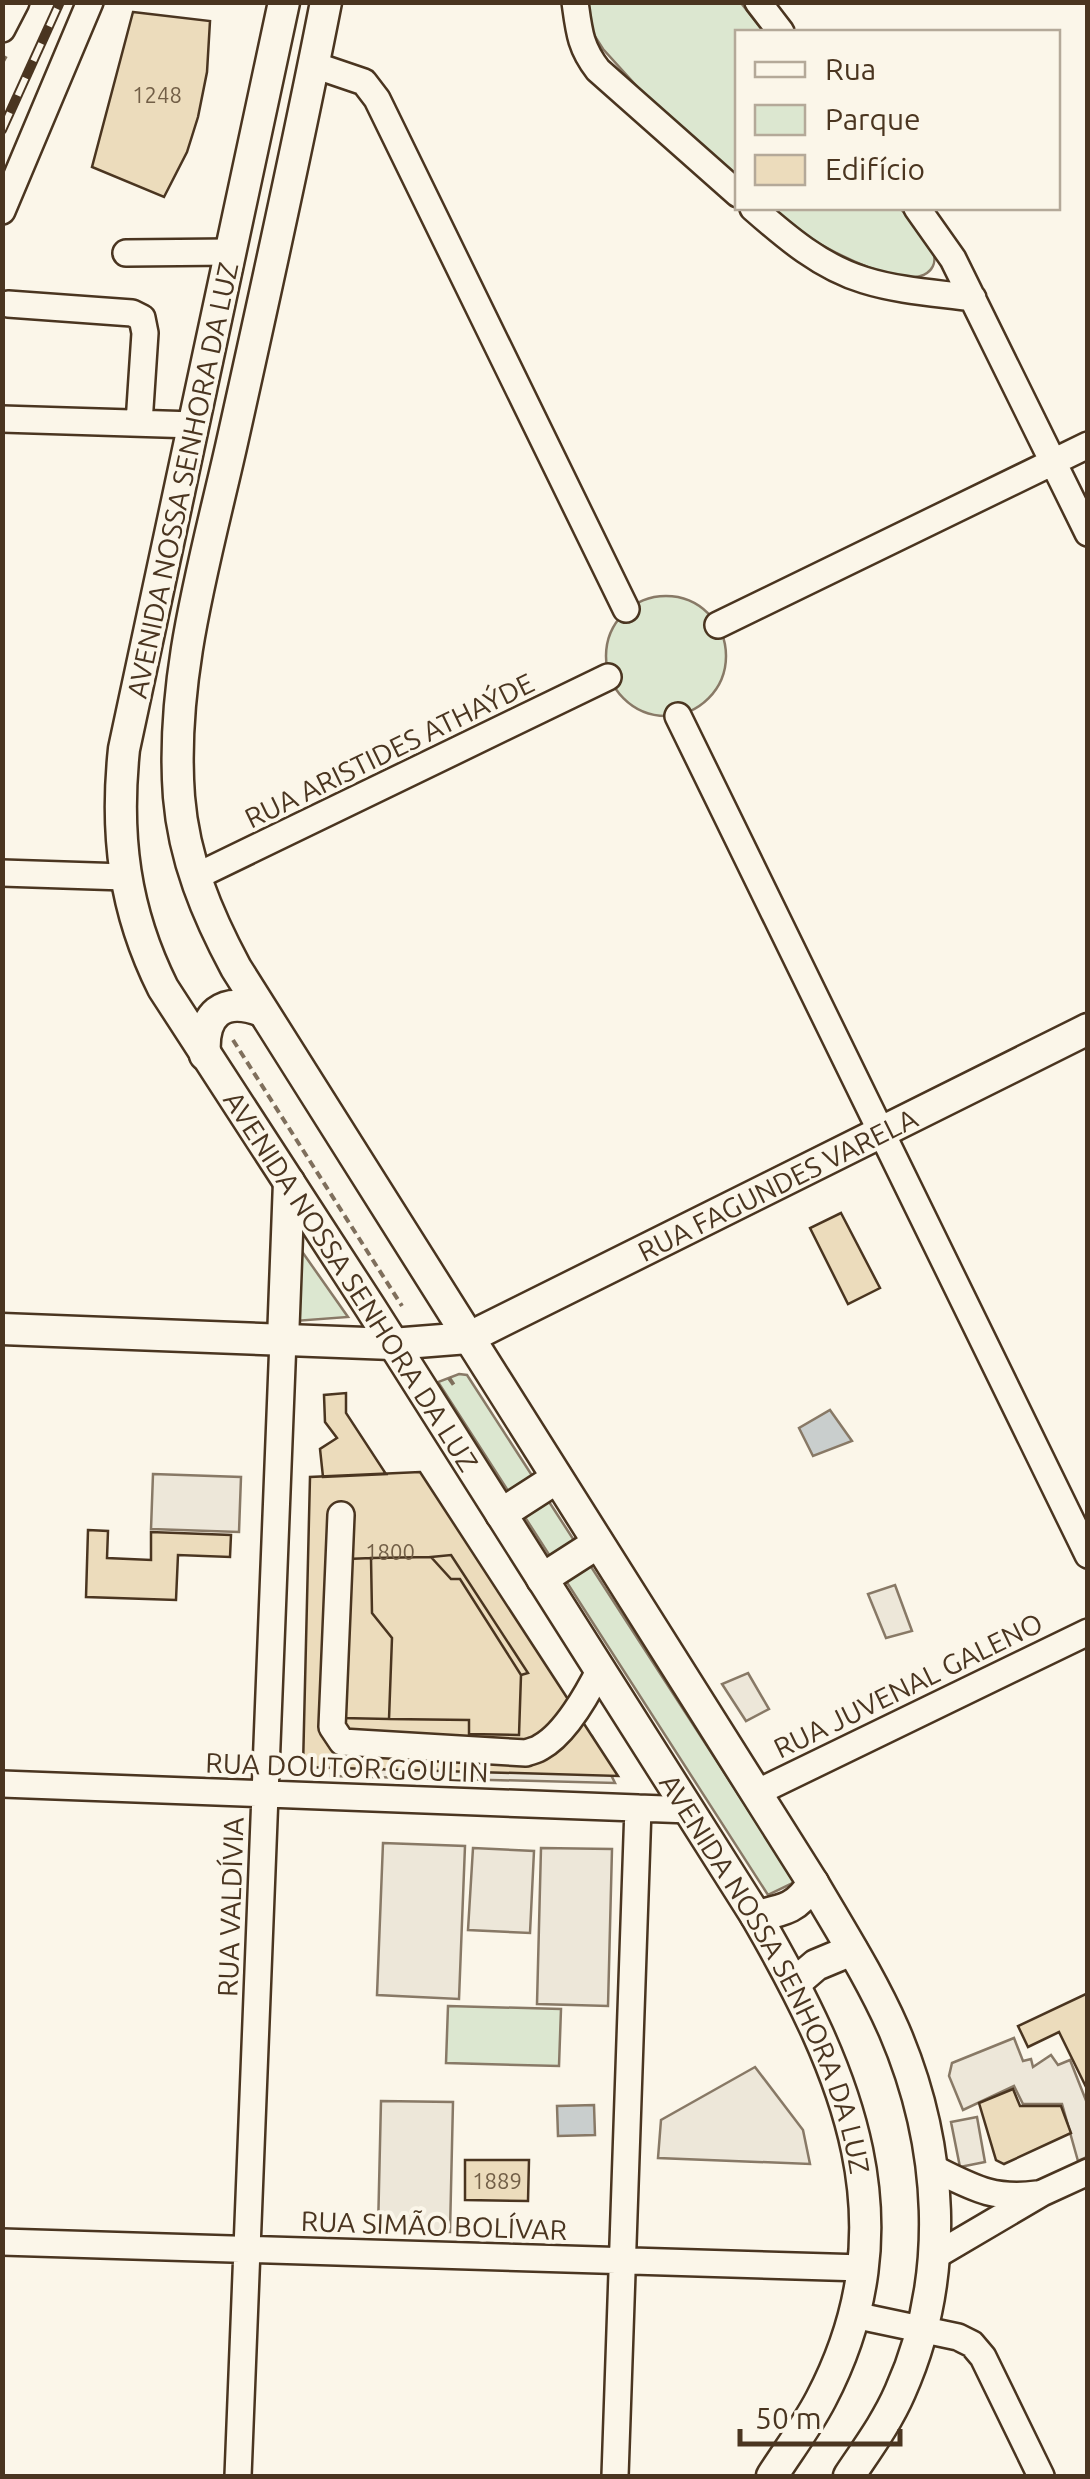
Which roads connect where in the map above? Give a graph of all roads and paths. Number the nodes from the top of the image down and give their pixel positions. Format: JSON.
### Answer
{"nodes":[{"id":1,"x":16,"y":2,"type":"edge"},
{"id":2,"x":90,"y":2,"type":"edge"},
{"id":3,"x":284,"y":2,"type":"edge"},
{"id":4,"x":575,"y":2,"type":"edge"},
{"id":5,"x":758,"y":2,"type":"edge"},
{"id":6,"x":326,"y":4,"type":"edge"},
{"id":7,"x":2,"y":29,"type":"edge"},
{"id":8,"x":779,"y":30,"type":"edge"},
{"id":9,"x":314,"y":65,"type":"junction"},
{"id":10,"x":249,"y":171,"type":"junction"},
{"id":11,"x":735,"y":191,"type":"edge"},
{"id":12,"x":288,"y":194,"type":"junction"},
{"id":13,"x":755,"y":210,"type":"edge"},
{"id":14,"x":919,"y":210,"type":"edge"},
{"id":15,"x":2,"y":211,"type":"edge"},
{"id":16,"x":126,"y":252,"type":"dead end"},
{"id":17,"x":232,"y":252,"type":"junction"},
{"id":18,"x":973,"y":298,"type":"junction"},
{"id":19,"x":8,"y":304,"type":"dead end"},
{"id":20,"x":2,"y":419,"type":"edge"},
{"id":21,"x":139,"y":423,"type":"junction"},
{"id":22,"x":195,"y":425,"type":"junction"},
{"id":23,"x":1088,"y":445,"type":"edge"},
{"id":24,"x":1053,"y":463,"type":"junction"},
{"id":25,"x":1088,"y":533,"type":"edge"},
{"id":26,"x":626,"y":609,"type":"dead end"},
{"id":27,"x":718,"y":624,"type":"dead end"},
{"id":28,"x":608,"y":677,"type":"dead end"},
{"id":29,"x":678,"y":716,"type":"dead end"},
{"id":30,"x":2,"y":873,"type":"edge"},
{"id":31,"x":125,"y":877,"type":"junction"},
{"id":32,"x":195,"y":877,"type":"junction"},
{"id":33,"x":262,"y":1012,"type":"junction"},
{"id":34,"x":1088,"y":1029,"type":"edge"},
{"id":35,"x":232,"y":1040,"type":"dead end"},
{"id":36,"x":205,"y":1055,"type":"junction"},
{"id":37,"x":881,"y":1132,"type":"junction"},
{"id":38,"x":289,"y":1182,"type":"junction"},
{"id":39,"x":400,"y":1302,"type":"junction"},
{"id":40,"x":387,"y":1304,"type":"dead end"},
{"id":41,"x":408,"y":1316,"type":"dead end"},
{"id":42,"x":2,"y":1329,"type":"edge"},
{"id":43,"x":468,"y":1338,"type":"junction"},
{"id":44,"x":283,"y":1340,"type":"junction"},
{"id":45,"x":392,"y":1344,"type":"junction"},
{"id":46,"x":449,"y":1378,"type":"dead end"},
{"id":47,"x":444,"y":1394,"type":"dead end"},
{"id":48,"x":557,"y":1478,"type":"junction"},
{"id":49,"x":500,"y":1514,"type":"junction"},
{"id":50,"x":341,"y":1515,"type":"dead end"},
{"id":51,"x":598,"y":1543,"type":"junction"},
{"id":52,"x":1088,"y":1555,"type":"edge"},
{"id":53,"x":542,"y":1579,"type":"junction"},
{"id":54,"x":1088,"y":1632,"type":"edge"},
{"id":55,"x":600,"y":1669,"type":"junction"},
{"id":56,"x":2,"y":1784,"type":"edge"},
{"id":57,"x":756,"y":1792,"type":"junction"},
{"id":58,"x":265,"y":1794,"type":"junction"},
{"id":59,"x":638,"y":1808,"type":"junction"},
{"id":60,"x":690,"y":1810,"type":"junction"},
{"id":61,"x":813,"y":1883,"type":"junction"},
{"id":62,"x":756,"y":1916,"type":"junction"},
{"id":63,"x":852,"y":1950,"type":"junction"},
{"id":64,"x":794,"y":1983,"type":"junction"},
{"id":65,"x":932,"y":2168,"type":"junction"},
{"id":66,"x":1088,"y":2172,"type":"edge"},
{"id":67,"x":1042,"y":2194,"type":"junction"},
{"id":68,"x":2,"y":2242,"type":"edge"},
{"id":69,"x":247,"y":2249,"type":"junction"},
{"id":70,"x":935,"y":2256,"type":"junction"},
{"id":71,"x":622,"y":2261,"type":"junction"},
{"id":72,"x":863,"y":2268,"type":"junction"},
{"id":73,"x":854,"y":2315,"type":"junction"},
{"id":74,"x":922,"y":2330,"type":"junction"},
{"id":75,"x":238,"y":2476,"type":"edge"},
{"id":76,"x":614,"y":2476,"type":"edge"},
{"id":77,"x":772,"y":2476,"type":"edge"},
{"id":78,"x":849,"y":2476,"type":"edge"},
{"id":79,"x":1041,"y":2476,"type":"edge"}],
"edges":[{"from":1,"to":7,"type":"street"},
{"from":2,"to":15,"type":"street"},
{"from":3,"to":10,"type":"main road","name":"AVENIDA NOSSA SENHORA DA LUZ"},
{"from":4,"to":11,"type":"street"},
{"from":5,"to":8,"type":"street"},
{"from":6,"to":9,"type":"main road","name":"AVENIDA NOSSA SENHORA DA LUZ"},
{"from":9,"to":12,"type":"main road","name":"AVENIDA NOSSA SENHORA DA LUZ"},
{"from":9,"to":26,"type":"street"},
{"from":10,"to":12,"type":"main road"},
{"from":10,"to":17,"type":"main road","name":"AVENIDA NOSSA SENHORA DA LUZ"},
{"from":12,"to":32,"type":"main road","name":"AVENIDA NOSSA SENHORA DA LUZ"},
{"from":13,"to":18,"type":"street"},
{"from":14,"to":18,"type":"street"},
{"from":16,"to":17,"type":"street"},
{"from":17,"to":22,"type":"main road","name":"AVENIDA NOSSA SENHORA DA LUZ"},
{"from":18,"to":24,"type":"street"},
{"from":19,"to":21,"type":"street"},
{"from":20,"to":21,"type":"street"},
{"from":21,"to":22,"type":"street"},
{"from":22,"to":31,"type":"main road","name":"AVENIDA NOSSA SENHORA DA LUZ"},
{"from":23,"to":24,"type":"street"},
{"from":24,"to":25,"type":"street"},
{"from":24,"to":27,"type":"street"},
{"from":28,"to":32,"type":"street","name":"RUA ARISTIDES ATHAÝDE"},
{"from":29,"to":37,"type":"street"},
{"from":30,"to":31,"type":"street"},
{"from":31,"to":36,"type":"main road","name":"AVENIDA NOSSA SENHORA DA LUZ"},
{"from":32,"to":33,"type":"main road","name":"AVENIDA NOSSA SENHORA DA LUZ"},
{"from":33,"to":36,"type":"main road"},
{"from":33,"to":43,"type":"main road","name":"AVENIDA NOSSA SENHORA DA LUZ"},
{"from":34,"to":37,"type":"main road","name":"RUA FAGUNDES VARELA"},
{"from":35,"to":39,"type":"path"},
{"from":36,"to":38,"type":"main road","name":"AVENIDA NOSSA SENHORA DA LUZ"},
{"from":37,"to":43,"type":"main road","name":"RUA FAGUNDES VARELA"},
{"from":37,"to":52,"type":"street"},
{"from":38,"to":44,"type":"main road"},
{"from":38,"to":45,"type":"main road","name":"AVENIDA NOSSA SENHORA DA LUZ"},
{"from":39,"to":40,"type":"path"},
{"from":39,"to":41,"type":"path"},
{"from":42,"to":44,"type":"main road"},
{"from":43,"to":45,"type":"main road"},
{"from":43,"to":48,"type":"main road","name":"AVENIDA NOSSA SENHORA DA LUZ"},
{"from":44,"to":45,"type":"main road"},
{"from":44,"to":58,"type":"street","name":"RUA VALDÍVIA"},
{"from":45,"to":49,"type":"main road","name":"AVENIDA NOSSA SENHORA DA LUZ"},
{"from":46,"to":47,"type":"path"},
{"from":48,"to":49,"type":"main road"},
{"from":48,"to":51,"type":"main road","name":"AVENIDA NOSSA SENHORA DA LUZ"},
{"from":49,"to":53,"type":"main road","name":"AVENIDA NOSSA SENHORA DA LUZ"},
{"from":50,"to":55,"type":"street"},
{"from":51,"to":53,"type":"main road"},
{"from":51,"to":57,"type":"main road","name":"AVENIDA NOSSA SENHORA DA LUZ"},
{"from":53,"to":55,"type":"main road","name":"AVENIDA NOSSA SENHORA DA LUZ"},
{"from":54,"to":57,"type":"street","name":"RUA JUVENAL GALENO"},
{"from":55,"to":60,"type":"main road","name":"AVENIDA NOSSA SENHORA DA LUZ"},
{"from":56,"to":58,"type":"street","name":"RUA DOUTOR GOULIN"},
{"from":57,"to":61,"type":"main road","name":"AVENIDA NOSSA SENHORA DA LUZ"},
{"from":58,"to":59,"type":"street","name":"RUA DOUTOR GOULIN"},
{"from":58,"to":69,"type":"street","name":"RUA VALDÍVIA"},
{"from":59,"to":60,"type":"street","name":"RUA DOUTOR GOULIN"},
{"from":59,"to":71,"type":"street"},
{"from":60,"to":62,"type":"main road","name":"AVENIDA NOSSA SENHORA DA LUZ"},
{"from":61,"to":62,"type":"main road"},
{"from":61,"to":63,"type":"main road","name":"AVENIDA NOSSA SENHORA DA LUZ"},
{"from":62,"to":64,"type":"main road","name":"AVENIDA NOSSA SENHORA DA LUZ"},
{"from":63,"to":64,"type":"main road"},
{"from":63,"to":65,"type":"main road","name":"AVENIDA NOSSA SENHORA DA LUZ"},
{"from":64,"to":72,"type":"main road","name":"AVENIDA NOSSA SENHORA DA LUZ"},
{"from":65,"to":67,"type":"street"},
{"from":65,"to":70,"type":"main road","name":"AVENIDA NOSSA SENHORA DA LUZ"},
{"from":66,"to":67,"type":"street"},
{"from":67,"to":70,"type":"street"},
{"from":68,"to":69,"type":"street","name":"RUA SIMÃO BOLÍVAR"},
{"from":69,"to":71,"type":"street","name":"RUA SIMÃO BOLÍVAR"},
{"from":69,"to":75,"type":"street","name":"RUA VALDÍVIA"},
{"from":70,"to":74,"type":"main road","name":"AVENIDA NOSSA SENHORA DA LUZ"},
{"from":71,"to":72,"type":"street","name":"RUA SIMÃO BOLÍVAR"},
{"from":71,"to":76,"type":"street"},
{"from":72,"to":73,"type":"main road","name":"AVENIDA NOSSA SENHORA DA LUZ"},
{"from":73,"to":74,"type":"street"},
{"from":73,"to":77,"type":"main road","name":"AVENIDA NOSSA SENHORA DA LUZ"},
{"from":74,"to":78,"type":"main road","name":"AVENIDA NOSSA SENHORA DA LUZ"},
{"from":74,"to":79,"type":"street"}]}
